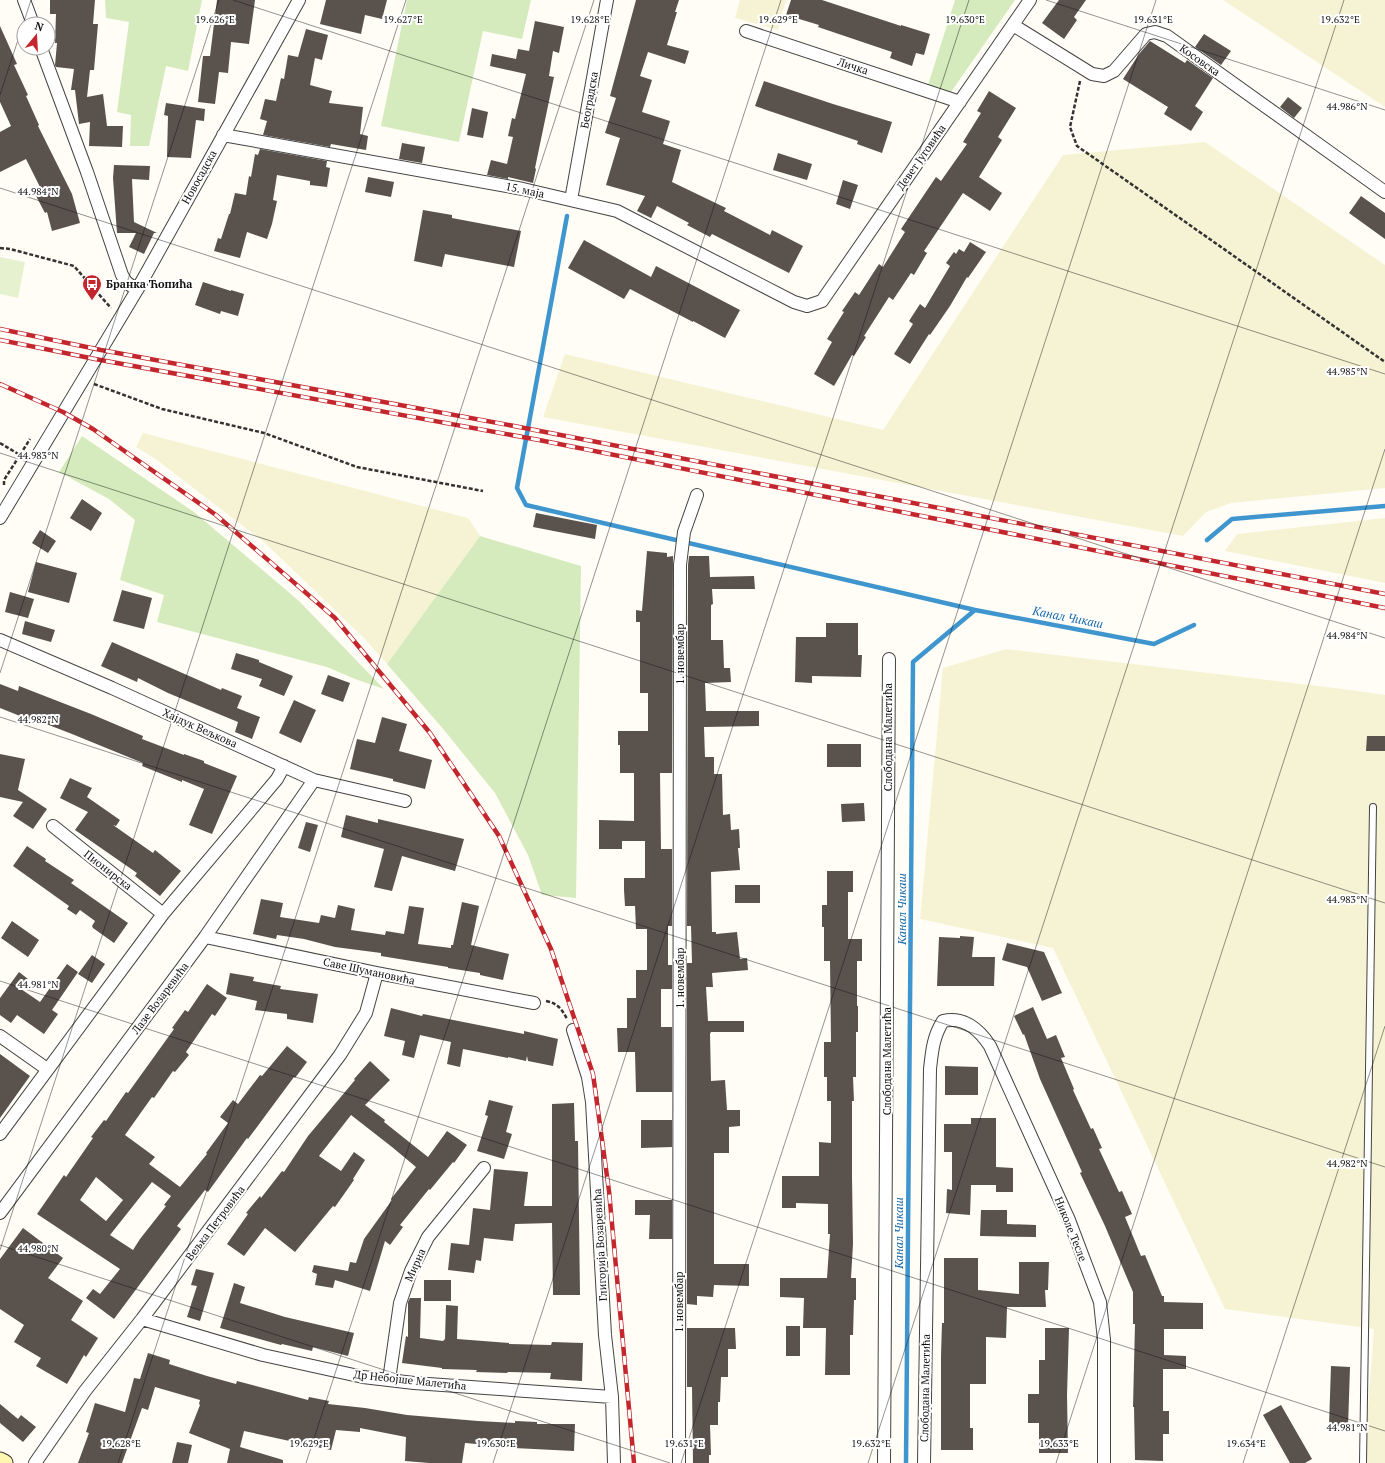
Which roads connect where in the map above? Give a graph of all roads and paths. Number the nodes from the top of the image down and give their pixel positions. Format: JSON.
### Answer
{"nodes":[{"id":1,"x":24,"y":0,"type":"edge"},
{"id":2,"x":299,"y":0,"type":"edge"},
{"id":3,"x":607,"y":0,"type":"edge"},
{"id":4,"x":1030,"y":0,"type":"edge"},
{"id":5,"x":29,"y":16,"type":"edge"},
{"id":6,"x":1013,"y":25,"type":"junction"},
{"id":7,"x":746,"y":31,"type":"dead end"},
{"id":8,"x":44,"y":56,"type":"edge"},
{"id":9,"x":1083,"y":68,"type":"junction"},
{"id":10,"x":960,"y":102,"type":"junction"},
{"id":11,"x":223,"y":135,"type":"junction"},
{"id":12,"x":1385,"y":192,"type":"edge"},
{"id":13,"x":571,"y":200,"type":"junction"},
{"id":14,"x":0,"y":248,"type":"edge"},
{"id":15,"x":136,"y":290,"type":"junction"},
{"id":16,"x":807,"y":306,"type":"joint"},
{"id":17,"x":113,"y":310,"type":"dead end"},
{"id":18,"x":1385,"y":362,"type":"edge"},
{"id":19,"x":82,"y":380,"type":"junction"},
{"id":20,"x":0,"y":443,"type":"edge"},
{"id":21,"x":483,"y":490,"type":"dead end"},
{"id":22,"x":15,"y":493,"type":"junction"},
{"id":23,"x":697,"y":495,"type":"dead end"},
{"id":24,"x":0,"y":518,"type":"edge"},
{"id":25,"x":0,"y":640,"type":"edge"},
{"id":26,"x":889,"y":659,"type":"dead end"},
{"id":27,"x":284,"y":766,"type":"junction"},
{"id":28,"x":314,"y":780,"type":"junction"},
{"id":29,"x":405,"y":801,"type":"dead end"},
{"id":30,"x":1373,"y":808,"type":"dead end"},
{"id":31,"x":53,"y":826,"type":"dead end"},
{"id":32,"x":163,"y":914,"type":"junction"},
{"id":33,"x":205,"y":937,"type":"junction"},
{"id":34,"x":377,"y":973,"type":"junction"},
{"id":35,"x":534,"y":1003,"type":"joint"},
{"id":36,"x":960,"y":1021,"type":"joint"},
{"id":37,"x":573,"y":1030,"type":"joint"},
{"id":38,"x":0,"y":1036,"type":"edge"},
{"id":39,"x":47,"y":1069,"type":"junction"},
{"id":40,"x":0,"y":1134,"type":"edge"},
{"id":41,"x":484,"y":1168,"type":"dead end"},
{"id":42,"x":0,"y":1213,"type":"edge"},
{"id":43,"x":142,"y":1319,"type":"junction"},
{"id":44,"x":389,"y":1380,"type":"junction"},
{"id":45,"x":612,"y":1397,"type":"junction"},
{"id":46,"x":0,"y":1462,"type":"edge"},
{"id":47,"x":4,"y":1463,"type":"edge"},
{"id":48,"x":35,"y":1463,"type":"edge"},
{"id":49,"x":614,"y":1463,"type":"edge"},
{"id":50,"x":678,"y":1463,"type":"edge"},
{"id":51,"x":884,"y":1463,"type":"edge"},
{"id":52,"x":924,"y":1463,"type":"edge"},
{"id":53,"x":1104,"y":1463,"type":"edge"},
{"id":54,"x":1363,"y":1463,"type":"edge"}],
"edges":[{"from":1,"to":5,"type":"street"},
{"from":2,"to":11,"type":"street","name":"Новосадска"},
{"from":3,"to":13,"type":"street","name":"Београдска"},
{"from":4,"to":6,"type":"street","name":"Девет Југовића"},
{"from":6,"to":9,"type":"street","name":"Косовска"},
{"from":6,"to":10,"type":"street","name":"Девет Југовића"},
{"from":7,"to":10,"type":"street","name":"Личка"},
{"from":8,"to":15,"type":"street"},
{"from":9,"to":12,"type":"street","name":"Косовска"},
{"from":9,"to":18,"type":"path"},
{"from":10,"to":16,"type":"street","name":"Девет Југовића"},
{"from":11,"to":13,"type":"street","name":"15. маја"},
{"from":11,"to":15,"type":"street","name":"Новосадска"},
{"from":13,"to":16,"type":"street","name":"15. маја"},
{"from":14,"to":17,"type":"path"},
{"from":15,"to":19,"type":"street","name":"Новосадска"},
{"from":19,"to":21,"type":"path"},
{"from":19,"to":22,"type":"street","name":"Новосадска"},
{"from":20,"to":22,"type":"path"},
{"from":22,"to":24,"type":"street","name":"Новосадска"},
{"from":23,"to":50,"type":"street","name":"1. новембар"},
{"from":25,"to":27,"type":"street","name":"Хајдук Вељкова"},
{"from":26,"to":51,"type":"street","name":"Слободана Малетића"},
{"from":27,"to":28,"type":"street","name":"Хајдук Вељкова"},
{"from":27,"to":32,"type":"street"},
{"from":28,"to":29,"type":"street","name":"Хајдук Вељкова"},
{"from":28,"to":33,"type":"street","name":"Лазе Возаревића"},
{"from":30,"to":54,"type":"lane"},
{"from":31,"to":32,"type":"street","name":"Пионирска"},
{"from":32,"to":39,"type":"street"},
{"from":33,"to":34,"type":"street","name":"Саве Шумановића"},
{"from":33,"to":42,"type":"street","name":"Лазе Возаревића"},
{"from":34,"to":35,"type":"street","name":"Саве Шумановића"},
{"from":34,"to":43,"type":"street","name":"Вељка Петровића"},
{"from":35,"to":37,"type":"path"},
{"from":36,"to":52,"type":"street","name":"Слободана Малетића"},
{"from":36,"to":53,"type":"street","name":"Николе Тесле"},
{"from":37,"to":45,"type":"street","name":"Глигорија Возаревића"},
{"from":38,"to":39,"type":"street"},
{"from":39,"to":40,"type":"street"},
{"from":41,"to":44,"type":"street","name":"Мирна"},
{"from":43,"to":44,"type":"street","name":"Др Небојше Малетића"},
{"from":43,"to":48,"type":"street","name":"Вељка Петровића"},
{"from":44,"to":45,"type":"street","name":"Др Небојше Малетића"},
{"from":45,"to":49,"type":"street","name":"Глигорија Возаревића"},
{"from":46,"to":47,"type":"street"}]}
